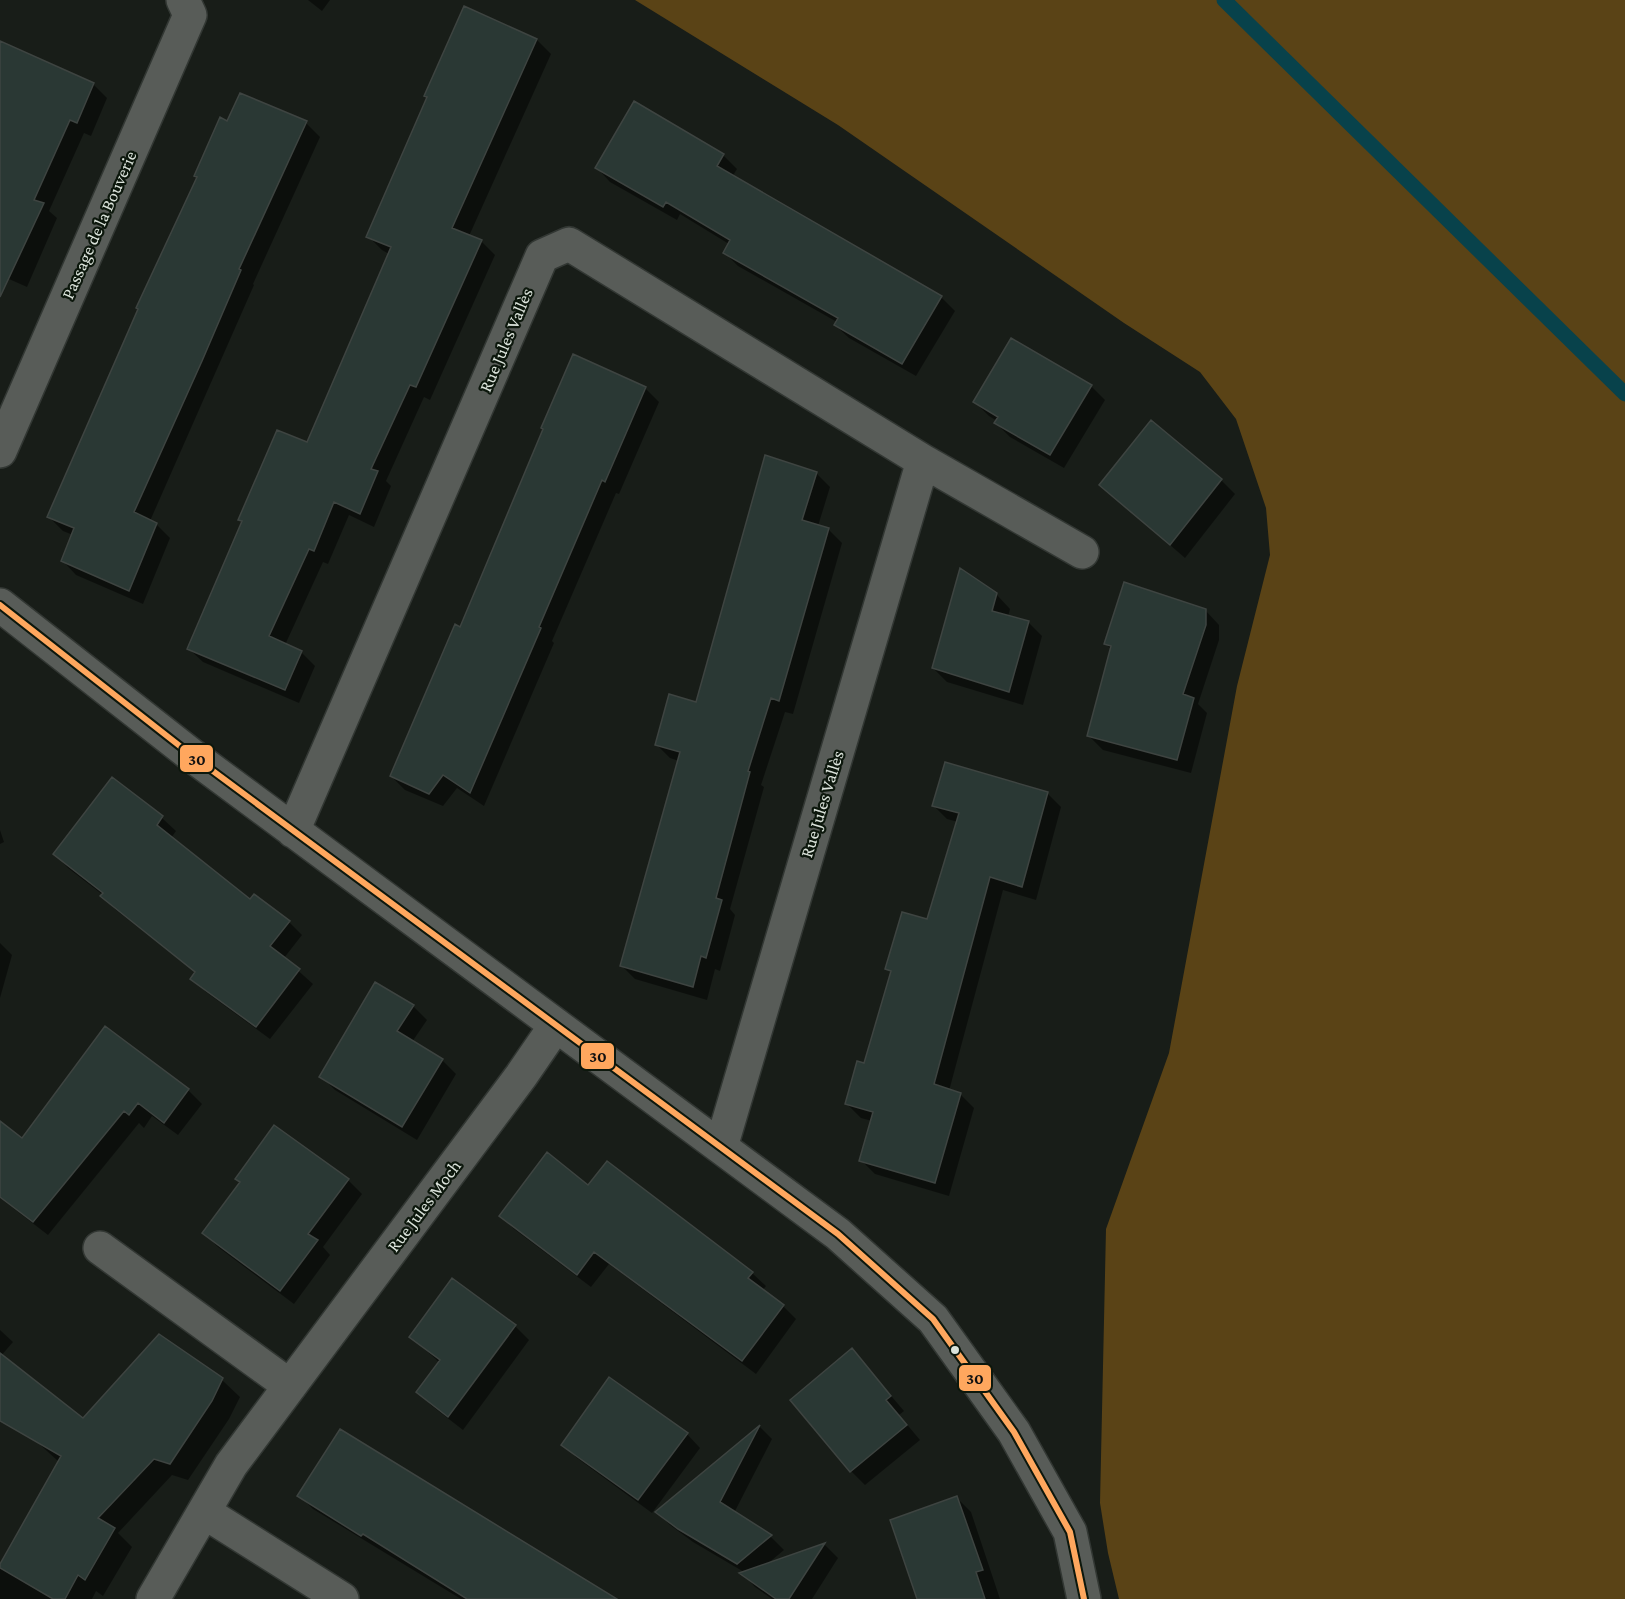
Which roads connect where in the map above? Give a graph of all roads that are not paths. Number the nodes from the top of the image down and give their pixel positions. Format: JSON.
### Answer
{"nodes":[{"id":1,"x":183,"y":0,"type":"edge"},
{"id":2,"x":0,"y":451,"type":"edge"},
{"id":3,"x":923,"y":461,"type":"junction"},
{"id":4,"x":1082,"y":552,"type":"dead end"},
{"id":5,"x":0,"y":605,"type":"edge"},
{"id":6,"x":293,"y":831,"type":"junction"},
{"id":7,"x":556,"y":1025,"type":"junction"},
{"id":8,"x":721,"y":1148,"type":"junction"},
{"id":9,"x":100,"y":1248,"type":"dead end"},
{"id":10,"x":290,"y":1386,"type":"junction"},
{"id":11,"x":204,"y":1512,"type":"junction"},
{"id":12,"x":153,"y":1599,"type":"edge"},
{"id":13,"x":342,"y":1599,"type":"edge"},
{"id":14,"x":1084,"y":1599,"type":"edge"}],
"edges":[{"from":1,"to":2,"type":"street","name":"Passage de la Bouverie"},
{"from":3,"to":4,"type":"street","name":"Rue Jules Vallès"},
{"from":3,"to":6,"type":"street","name":"Rue Jules Vallès"},
{"from":3,"to":8,"type":"street","name":"Rue Jules Vallès"},
{"from":5,"to":6,"type":"street"},
{"from":6,"to":7,"type":"street"},
{"from":7,"to":8,"type":"street"},
{"from":7,"to":10,"type":"street","name":"Rue Jules Moch"},
{"from":8,"to":14,"type":"street"},
{"from":9,"to":10,"type":"street"},
{"from":10,"to":11,"type":"street","name":"Rue Jules Moch"},
{"from":11,"to":12,"type":"street","name":"Rue Jules Moch"},
{"from":11,"to":13,"type":"street"}]}
